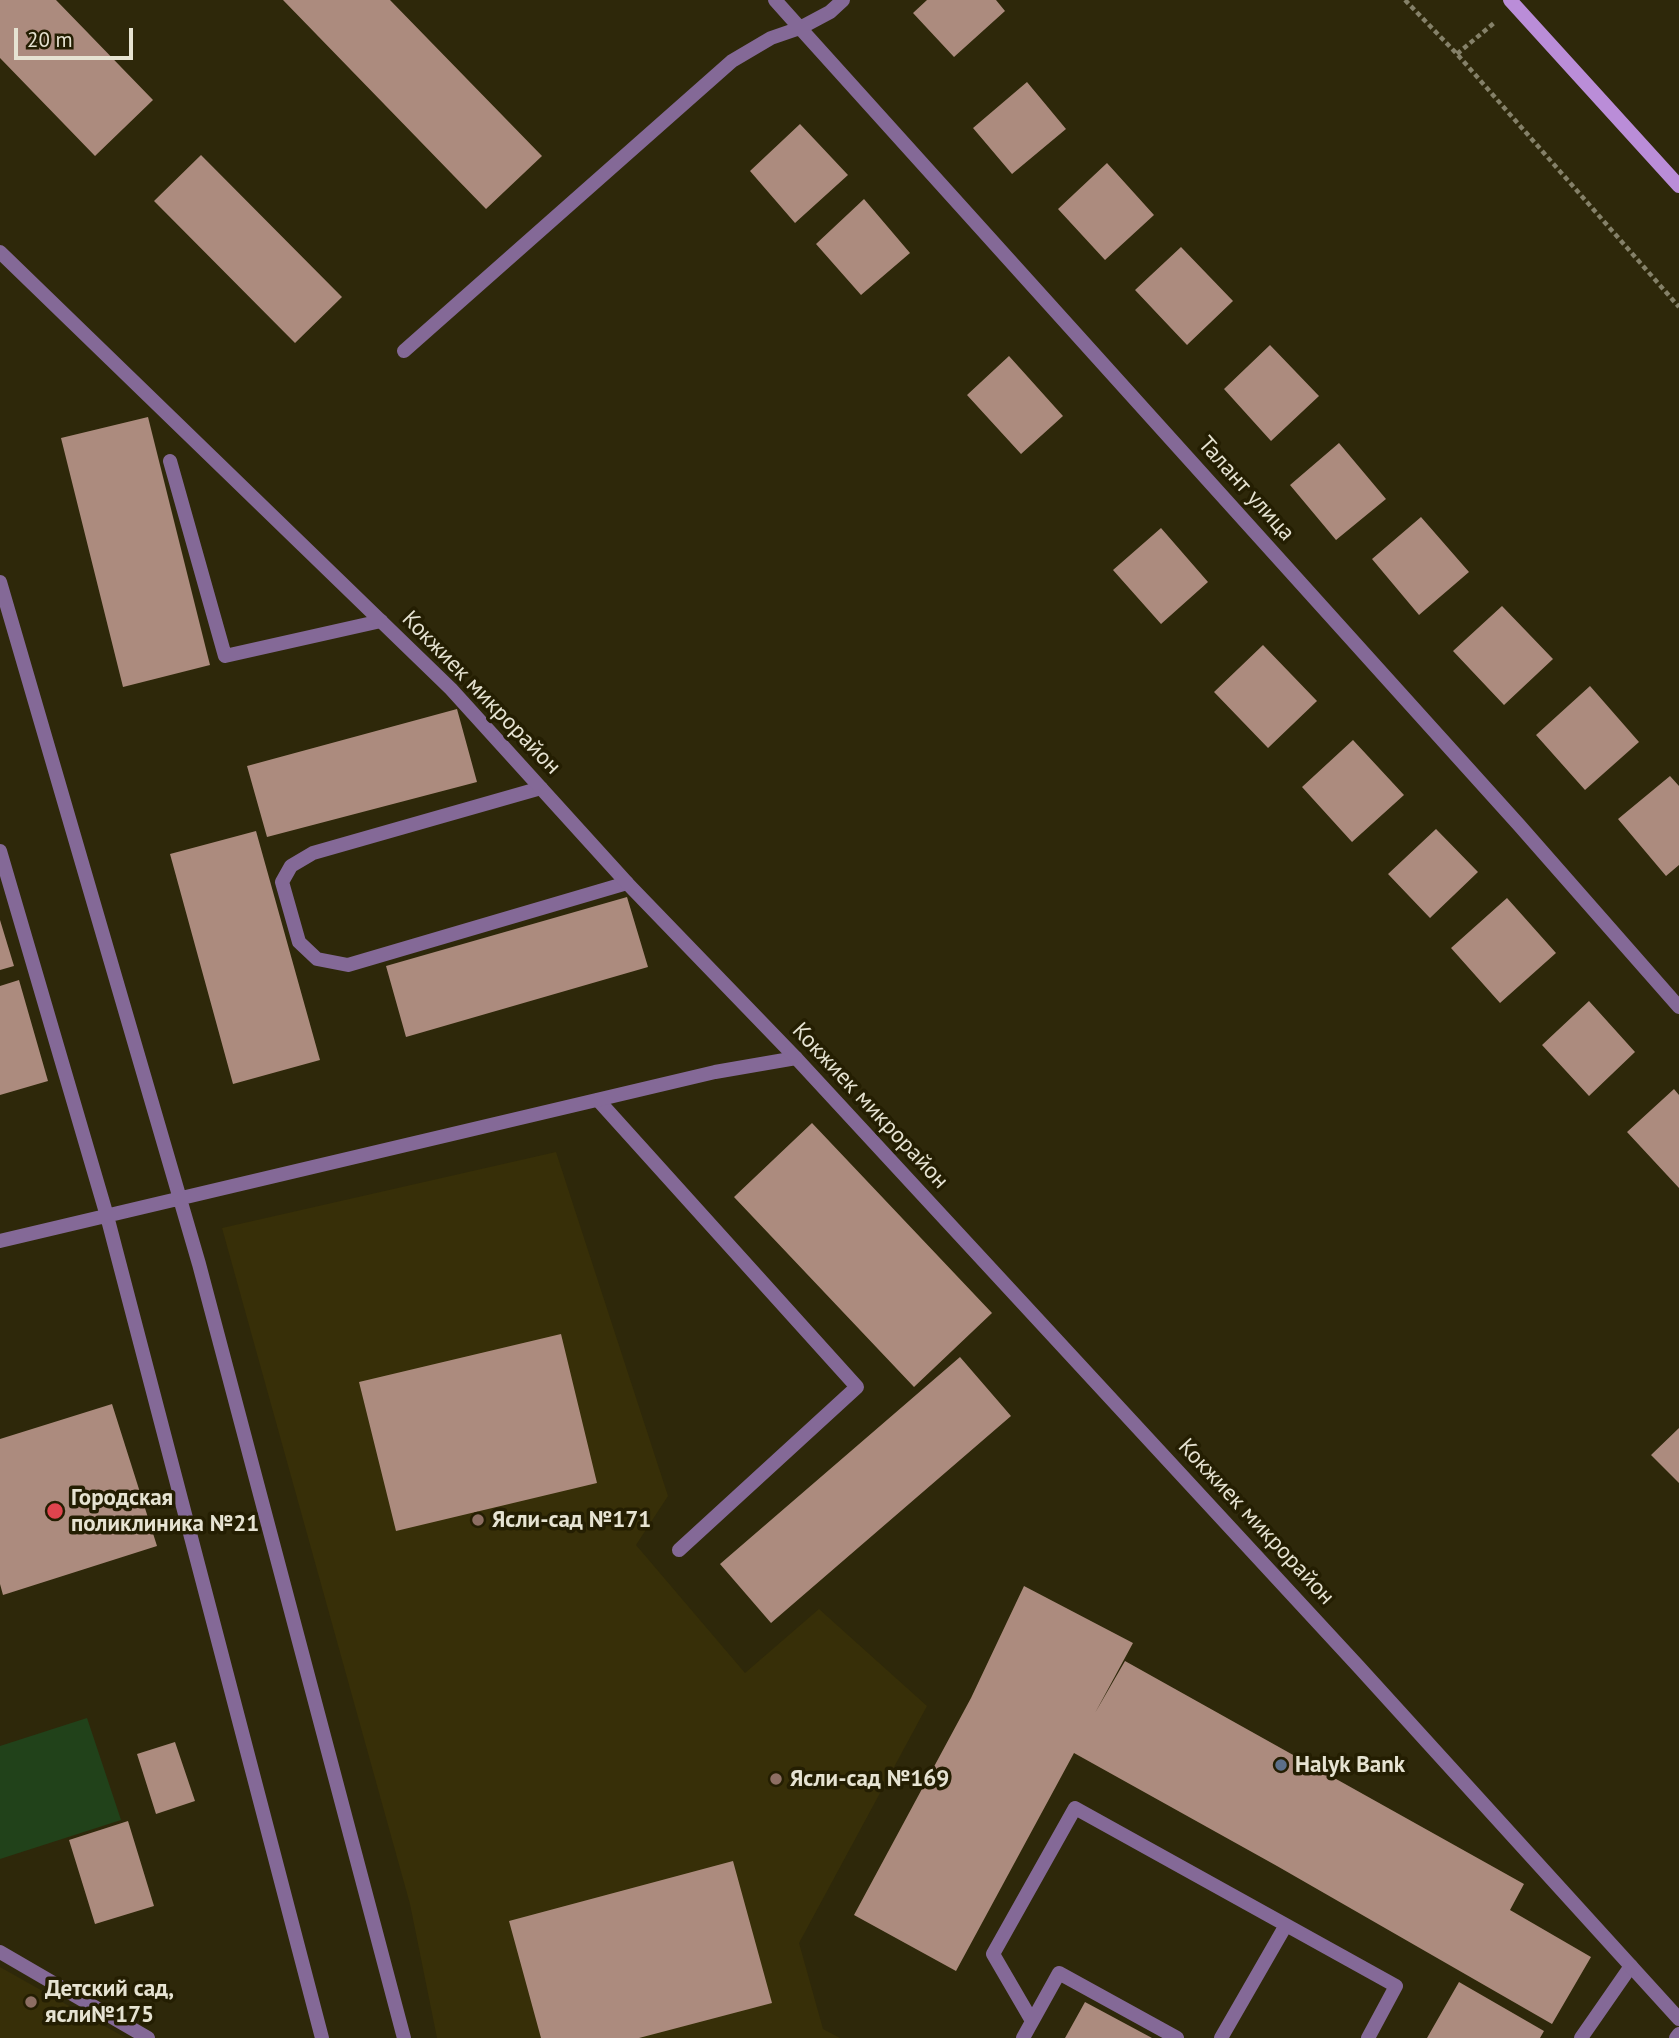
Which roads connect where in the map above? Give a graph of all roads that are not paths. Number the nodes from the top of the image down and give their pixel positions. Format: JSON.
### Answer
{"nodes":[{"id":1,"x":775,"y":0,"type":"edge"},
{"id":2,"x":843,"y":0,"type":"edge"},
{"id":3,"x":1512,"y":3,"type":"edge"},
{"id":4,"x":800,"y":28,"type":"junction"},
{"id":5,"x":1679,"y":186,"type":"edge"},
{"id":6,"x":0,"y":252,"type":"edge"},
{"id":7,"x":404,"y":351,"type":"dead end"},
{"id":8,"x":170,"y":461,"type":"dead end"},
{"id":9,"x":0,"y":582,"type":"edge"},
{"id":10,"x":380,"y":621,"type":"junction"},
{"id":11,"x":541,"y":788,"type":"junction"},
{"id":12,"x":0,"y":851,"type":"edge"},
{"id":13,"x":627,"y":883,"type":"junction"},
{"id":14,"x":1679,"y":1007,"type":"edge"},
{"id":15,"x":796,"y":1058,"type":"junction"},
{"id":16,"x":598,"y":1100,"type":"junction"},
{"id":17,"x":180,"y":1198,"type":"junction"},
{"id":18,"x":107,"y":1216,"type":"junction"},
{"id":19,"x":0,"y":1241,"type":"edge"},
{"id":20,"x":679,"y":1550,"type":"dead end"},
{"id":21,"x":1286,"y":1926,"type":"junction"},
{"id":22,"x":0,"y":1952,"type":"edge"},
{"id":23,"x":1631,"y":1966,"type":"junction"},
{"id":24,"x":1679,"y":2019,"type":"edge"},
{"id":25,"x":1032,"y":2021,"type":"junction"},
{"id":26,"x":1679,"y":2034,"type":"edge"},
{"id":27,"x":148,"y":2038,"type":"edge"},
{"id":28,"x":322,"y":2038,"type":"edge"},
{"id":29,"x":404,"y":2038,"type":"edge"},
{"id":30,"x":1023,"y":2038,"type":"edge"},
{"id":31,"x":1177,"y":2038,"type":"edge"},
{"id":32,"x":1221,"y":2038,"type":"edge"},
{"id":33,"x":1368,"y":2038,"type":"edge"},
{"id":34,"x":1581,"y":2038,"type":"edge"},
{"id":35,"x":1676,"y":2038,"type":"edge"}],
"edges":[{"from":1,"to":4,"type":"street","name":"Талант улица"},
{"from":2,"to":4,"type":"street"},
{"from":3,"to":5,"type":"main road"},
{"from":4,"to":7,"type":"street"},
{"from":4,"to":14,"type":"street","name":"Талант улица"},
{"from":6,"to":10,"type":"street","name":"Кокжиек микрорайон"},
{"from":8,"to":10,"type":"street"},
{"from":9,"to":17,"type":"street"},
{"from":10,"to":11,"type":"street","name":"Кокжиек микрорайон"},
{"from":11,"to":13,"type":"street","name":"Кокжиек микрорайон"},
{"from":11,"to":13,"type":"street"},
{"from":12,"to":18,"type":"street"},
{"from":13,"to":15,"type":"street","name":"Кокжиек микрорайон"},
{"from":15,"to":16,"type":"street"},
{"from":15,"to":23,"type":"street","name":"Кокжиек микрорайон"},
{"from":16,"to":17,"type":"street"},
{"from":16,"to":20,"type":"street"},
{"from":17,"to":18,"type":"street"},
{"from":17,"to":29,"type":"street"},
{"from":18,"to":19,"type":"street"},
{"from":18,"to":28,"type":"street"},
{"from":21,"to":25,"type":"street"},
{"from":21,"to":32,"type":"street"},
{"from":21,"to":33,"type":"street"},
{"from":22,"to":27,"type":"street"},
{"from":23,"to":24,"type":"street","name":"Кокжиек микрорайон"},
{"from":23,"to":34,"type":"street"},
{"from":25,"to":30,"type":"street"},
{"from":25,"to":31,"type":"street"},
{"from":26,"to":35,"type":"street"}]}
